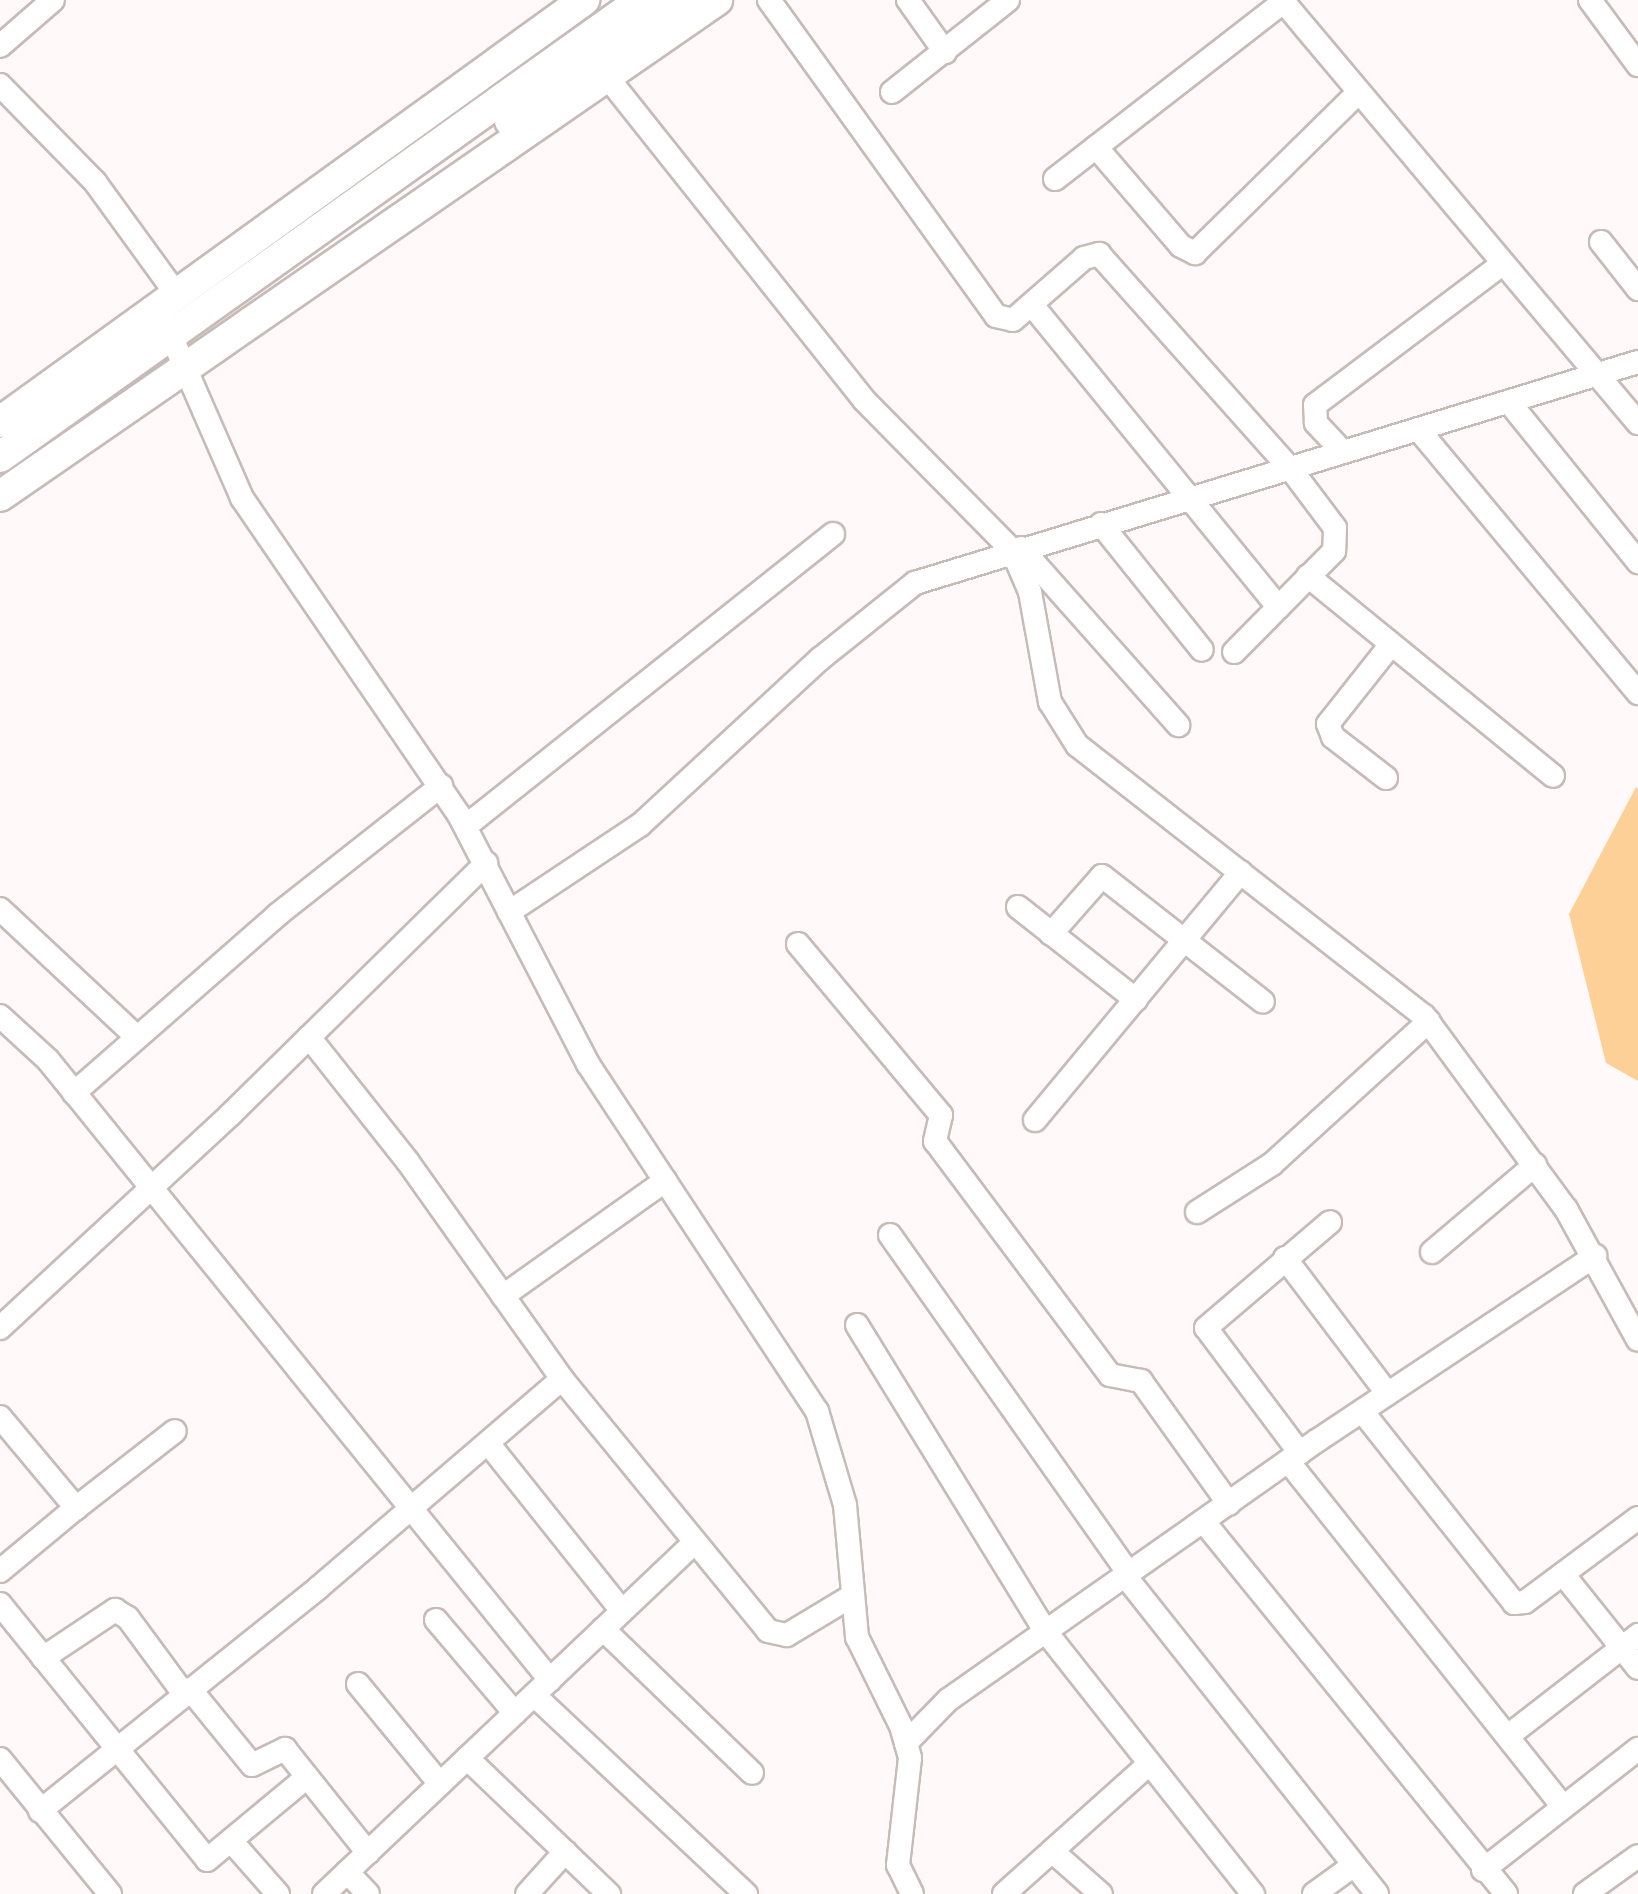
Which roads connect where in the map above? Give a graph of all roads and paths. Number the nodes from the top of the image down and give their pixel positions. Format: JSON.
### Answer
{"nodes":[{"id":1,"x":53,"y":0,"type":"edge"},
{"id":2,"x":641,"y":0,"type":"edge"},
{"id":3,"x":678,"y":0,"type":"edge"},
{"id":4,"x":717,"y":0,"type":"edge"},
{"id":5,"x":769,"y":0,"type":"edge"},
{"id":6,"x":908,"y":0,"type":"edge"},
{"id":7,"x":1008,"y":0,"type":"edge"},
{"id":8,"x":1590,"y":0,"type":"edge"},
{"id":9,"x":1282,"y":1,"type":"edge"},
{"id":10,"x":567,"y":5,"type":"edge"},
{"id":11,"x":0,"y":46,"type":"edge"},
{"id":12,"x":945,"y":52,"type":"junction"},
{"id":13,"x":1638,"y":65,"type":"edge"},
{"id":14,"x":608,"y":78,"type":"junction"},
{"id":15,"x":0,"y":85,"type":"edge"},
{"id":16,"x":892,"y":92,"type":"dead end"},
{"id":17,"x":1358,"y":93,"type":"junction"},
{"id":18,"x":1096,"y":146,"type":"junction"},
{"id":19,"x":1055,"y":179,"type":"dead end"},
{"id":20,"x":1600,"y":242,"type":"dead end"},
{"id":21,"x":1502,"y":264,"type":"junction"},
{"id":22,"x":1638,"y":289,"type":"edge"},
{"id":23,"x":167,"y":302,"type":"junction"},
{"id":24,"x":1032,"y":305,"type":"junction"},
{"id":25,"x":181,"y":352,"type":"junction"},
{"id":26,"x":1638,"y":362,"type":"edge"},
{"id":27,"x":1597,"y":375,"type":"junction"},
{"id":28,"x":1509,"y":402,"type":"junction"},
{"id":29,"x":0,"y":422,"type":"edge"},
{"id":30,"x":1638,"y":423,"type":"edge"},
{"id":31,"x":1418,"y":429,"type":"junction"},
{"id":32,"x":1343,"y":452,"type":"junction"},
{"id":33,"x":0,"y":457,"type":"edge"},
{"id":34,"x":1290,"y":468,"type":"junction"},
{"id":35,"x":0,"y":481,"type":"edge"},
{"id":36,"x":0,"y":496,"type":"edge"},
{"id":37,"x":1187,"y":498,"type":"junction"},
{"id":38,"x":1101,"y":524,"type":"junction"},
{"id":39,"x":833,"y":534,"type":"dead end"},
{"id":40,"x":1017,"y":549,"type":"junction"},
{"id":41,"x":1638,"y":562,"type":"edge"},
{"id":42,"x":1308,"y":576,"type":"junction"},
{"id":43,"x":1278,"y":607,"type":"junction"},
{"id":44,"x":1388,"y":647,"type":"junction"},
{"id":45,"x":1202,"y":650,"type":"dead end"},
{"id":46,"x":1234,"y":652,"type":"dead end"},
{"id":47,"x":1638,"y":693,"type":"edge"},
{"id":48,"x":1178,"y":724,"type":"dead end"},
{"id":49,"x":1553,"y":776,"type":"dead end"},
{"id":50,"x":1386,"y":778,"type":"dead end"},
{"id":51,"x":441,"y":786,"type":"junction"},
{"id":52,"x":466,"y":826,"type":"junction"},
{"id":53,"x":486,"y":862,"type":"junction"},
{"id":54,"x":1241,"y":872,"type":"junction"},
{"id":55,"x":1018,"y":907,"type":"dead end"},
{"id":56,"x":0,"y":908,"type":"edge"},
{"id":57,"x":509,"y":912,"type":"junction"},
{"id":58,"x":1052,"y":934,"type":"junction"},
{"id":59,"x":1184,"y":940,"type":"junction"},
{"id":60,"x":798,"y":944,"type":"dead end"},
{"id":61,"x":1136,"y":1000,"type":"junction"},
{"id":62,"x":1262,"y":1002,"type":"dead end"},
{"id":63,"x":1429,"y":1021,"type":"junction"},
{"id":64,"x":5,"y":1028,"type":"edge"},
{"id":65,"x":308,"y":1037,"type":"junction"},
{"id":66,"x":137,"y":1038,"type":"junction"},
{"id":67,"x":74,"y":1093,"type":"junction"},
{"id":68,"x":1034,"y":1120,"type":"dead end"},
{"id":69,"x":1535,"y":1165,"type":"junction"},
{"id":70,"x":665,"y":1181,"type":"junction"},
{"id":71,"x":150,"y":1190,"type":"junction"},
{"id":72,"x":1197,"y":1212,"type":"dead end"},
{"id":73,"x":1330,"y":1222,"type":"dead end"},
{"id":74,"x":890,"y":1235,"type":"dead end"},
{"id":75,"x":1432,"y":1252,"type":"dead end"},
{"id":76,"x":1595,"y":1256,"type":"junction"},
{"id":77,"x":1285,"y":1258,"type":"junction"},
{"id":78,"x":504,"y":1296,"type":"junction"},
{"id":79,"x":857,"y":1325,"type":"dead end"},
{"id":80,"x":0,"y":1328,"type":"edge"},
{"id":81,"x":1638,"y":1340,"type":"edge"},
{"id":82,"x":562,"y":1379,"type":"junction"},
{"id":83,"x":1387,"y":1394,"type":"junction"},
{"id":84,"x":1362,"y":1410,"type":"junction"},
{"id":85,"x":0,"y":1417,"type":"edge"},
{"id":86,"x":175,"y":1430,"type":"dead end"},
{"id":87,"x":488,"y":1443,"type":"junction"},
{"id":88,"x":1294,"y":1457,"type":"junction"},
{"id":89,"x":1229,"y":1504,"type":"junction"},
{"id":90,"x":414,"y":1506,"type":"junction"},
{"id":91,"x":76,"y":1508,"type":"junction"},
{"id":92,"x":1638,"y":1518,"type":"edge"},
{"id":93,"x":1204,"y":1522,"type":"junction"},
{"id":94,"x":696,"y":1542,"type":"junction"},
{"id":95,"x":0,"y":1570,"type":"edge"},
{"id":96,"x":1563,"y":1574,"type":"junction"},
{"id":97,"x":1128,"y":1576,"type":"junction"},
{"id":98,"x":852,"y":1596,"type":"junction"},
{"id":99,"x":0,"y":1604,"type":"edge"},
{"id":100,"x":622,"y":1611,"type":"junction"},
{"id":101,"x":436,"y":1620,"type":"dead end"},
{"id":102,"x":603,"y":1629,"type":"junction"},
{"id":103,"x":1046,"y":1632,"type":"junction"},
{"id":104,"x":1630,"y":1641,"type":"edge"},
{"id":105,"x":43,"y":1658,"type":"junction"},
{"id":106,"x":1638,"y":1668,"type":"edge"},
{"id":107,"x":358,"y":1684,"type":"dead end"},
{"id":108,"x":542,"y":1687,"type":"junction"},
{"id":109,"x":187,"y":1691,"type":"junction"},
{"id":110,"x":515,"y":1713,"type":"junction"},
{"id":111,"x":1508,"y":1736,"type":"junction"},
{"id":112,"x":906,"y":1743,"type":"junction"},
{"id":113,"x":115,"y":1748,"type":"junction"},
{"id":114,"x":1638,"y":1748,"type":"edge"},
{"id":115,"x":467,"y":1758,"type":"junction"},
{"id":116,"x":0,"y":1759,"type":"edge"},
{"id":117,"x":1148,"y":1765,"type":"junction"},
{"id":118,"x":752,"y":1772,"type":"dead end"},
{"id":119,"x":307,"y":1777,"type":"junction"},
{"id":120,"x":440,"y":1784,"type":"junction"},
{"id":121,"x":1563,"y":1807,"type":"junction"},
{"id":122,"x":40,"y":1811,"type":"junction"},
{"id":123,"x":233,"y":1843,"type":"junction"},
{"id":124,"x":1052,"y":1851,"type":"junction"},
{"id":125,"x":368,"y":1852,"type":"junction"},
{"id":126,"x":564,"y":1852,"type":"junction"},
{"id":127,"x":1638,"y":1856,"type":"edge"},
{"id":128,"x":1354,"y":1865,"type":"junction"},
{"id":129,"x":1483,"y":1870,"type":"junction"},
{"id":130,"x":347,"y":1872,"type":"junction"},
{"id":131,"x":110,"y":1894,"type":"edge"},
{"id":132,"x":278,"y":1894,"type":"edge"},
{"id":133,"x":324,"y":1894,"type":"edge"},
{"id":134,"x":368,"y":1894,"type":"edge"},
{"id":135,"x":527,"y":1894,"type":"edge"},
{"id":136,"x":609,"y":1894,"type":"edge"},
{"id":137,"x":746,"y":1894,"type":"edge"},
{"id":138,"x":912,"y":1894,"type":"edge"},
{"id":139,"x":1004,"y":1894,"type":"edge"},
{"id":140,"x":1101,"y":1894,"type":"edge"},
{"id":141,"x":1252,"y":1894,"type":"edge"},
{"id":142,"x":1314,"y":1894,"type":"edge"},
{"id":143,"x":1377,"y":1894,"type":"edge"},
{"id":144,"x":1506,"y":1894,"type":"edge"},
{"id":145,"x":1585,"y":1894,"type":"edge"}],
"edges":[{"from":1,"to":11,"type":"street"},
{"from":2,"to":25,"type":"main road"},
{"from":3,"to":25,"type":"main road"},
{"from":4,"to":14,"type":"main road"},
{"from":5,"to":24,"type":"street"},
{"from":6,"to":12,"type":"street"},
{"from":7,"to":12,"type":"street"},
{"from":8,"to":13,"type":"street"},
{"from":9,"to":17,"type":"street"},
{"from":9,"to":18,"type":"street"},
{"from":10,"to":23,"type":"main road"},
{"from":12,"to":16,"type":"street"},
{"from":14,"to":25,"type":"main road"},
{"from":14,"to":40,"type":"street"},
{"from":15,"to":23,"type":"street"},
{"from":17,"to":18,"type":"street"},
{"from":17,"to":21,"type":"street"},
{"from":18,"to":19,"type":"street"},
{"from":20,"to":22,"type":"street"},
{"from":21,"to":27,"type":"street"},
{"from":21,"to":32,"type":"street"},
{"from":23,"to":25,"type":"street"},
{"from":23,"to":29,"type":"main road"},
{"from":24,"to":34,"type":"street"},
{"from":24,"to":37,"type":"street"},
{"from":25,"to":33,"type":"main road"},
{"from":25,"to":35,"type":"main road"},
{"from":25,"to":36,"type":"main road"},
{"from":25,"to":51,"type":"street"},
{"from":26,"to":27,"type":"street"},
{"from":27,"to":28,"type":"street"},
{"from":27,"to":30,"type":"street"},
{"from":28,"to":31,"type":"street"},
{"from":28,"to":41,"type":"street"},
{"from":31,"to":32,"type":"street"},
{"from":31,"to":47,"type":"street"},
{"from":32,"to":34,"type":"street"},
{"from":34,"to":37,"type":"street"},
{"from":34,"to":42,"type":"street"},
{"from":37,"to":38,"type":"street"},
{"from":37,"to":43,"type":"street"},
{"from":38,"to":40,"type":"street"},
{"from":38,"to":45,"type":"street"},
{"from":39,"to":52,"type":"street"},
{"from":40,"to":48,"type":"street"},
{"from":40,"to":54,"type":"street"},
{"from":40,"to":57,"type":"street"},
{"from":42,"to":43,"type":"street"},
{"from":42,"to":44,"type":"street"},
{"from":43,"to":46,"type":"street"},
{"from":44,"to":49,"type":"street"},
{"from":44,"to":50,"type":"street"},
{"from":51,"to":52,"type":"street"},
{"from":51,"to":66,"type":"street"},
{"from":52,"to":53,"type":"street"},
{"from":53,"to":57,"type":"street"},
{"from":53,"to":65,"type":"street"},
{"from":54,"to":59,"type":"street"},
{"from":54,"to":63,"type":"street"},
{"from":55,"to":58,"type":"street"},
{"from":56,"to":66,"type":"street"},
{"from":57,"to":70,"type":"street"},
{"from":58,"to":59,"type":"street"},
{"from":58,"to":61,"type":"street"},
{"from":59,"to":61,"type":"street"},
{"from":59,"to":62,"type":"street"},
{"from":60,"to":89,"type":"street"},
{"from":61,"to":68,"type":"street"},
{"from":63,"to":69,"type":"street"},
{"from":63,"to":72,"type":"street"},
{"from":64,"to":67,"type":"street"},
{"from":65,"to":71,"type":"street"},
{"from":65,"to":78,"type":"street"},
{"from":66,"to":67,"type":"street"},
{"from":67,"to":71,"type":"street"},
{"from":69,"to":75,"type":"street"},
{"from":69,"to":76,"type":"street"},
{"from":70,"to":78,"type":"street"},
{"from":70,"to":98,"type":"street"},
{"from":71,"to":80,"type":"street"},
{"from":71,"to":90,"type":"street"},
{"from":73,"to":77,"type":"street"},
{"from":74,"to":97,"type":"street"},
{"from":76,"to":81,"type":"street"},
{"from":76,"to":83,"type":"street"},
{"from":77,"to":83,"type":"street"},
{"from":77,"to":88,"type":"street"},
{"from":78,"to":82,"type":"street"},
{"from":79,"to":103,"type":"street"},
{"from":82,"to":87,"type":"street"},
{"from":82,"to":94,"type":"street"},
{"from":83,"to":84,"type":"street"},
{"from":84,"to":88,"type":"street"},
{"from":84,"to":96,"type":"street"},
{"from":85,"to":91,"type":"street"},
{"from":86,"to":91,"type":"street"},
{"from":87,"to":90,"type":"street"},
{"from":87,"to":100,"type":"street"},
{"from":88,"to":89,"type":"street"},
{"from":88,"to":111,"type":"street"},
{"from":89,"to":93,"type":"street"},
{"from":90,"to":108,"type":"street"},
{"from":90,"to":109,"type":"street"},
{"from":91,"to":95,"type":"street"},
{"from":92,"to":96,"type":"street"},
{"from":93,"to":97,"type":"street"},
{"from":93,"to":129,"type":"street"},
{"from":94,"to":98,"type":"street"},
{"from":94,"to":100,"type":"street"},
{"from":96,"to":104,"type":"street"},
{"from":97,"to":103,"type":"street"},
{"from":97,"to":128,"type":"street"},
{"from":98,"to":112,"type":"street"},
{"from":99,"to":105,"type":"street"},
{"from":100,"to":102,"type":"street"},
{"from":101,"to":110,"type":"street"},
{"from":102,"to":108,"type":"street"},
{"from":102,"to":118,"type":"street"},
{"from":103,"to":112,"type":"street"},
{"from":103,"to":117,"type":"street"},
{"from":104,"to":106,"type":"street"},
{"from":104,"to":111,"type":"street"},
{"from":105,"to":109,"type":"street"},
{"from":105,"to":113,"type":"street"},
{"from":107,"to":120,"type":"street"},
{"from":108,"to":110,"type":"street"},
{"from":108,"to":137,"type":"street"},
{"from":109,"to":113,"type":"street"},
{"from":109,"to":119,"type":"street"},
{"from":110,"to":115,"type":"street"},
{"from":111,"to":121,"type":"street"},
{"from":112,"to":138,"type":"street"},
{"from":113,"to":122,"type":"street"},
{"from":113,"to":123,"type":"street"},
{"from":114,"to":121,"type":"street"},
{"from":115,"to":120,"type":"street"},
{"from":115,"to":126,"type":"street"},
{"from":116,"to":122,"type":"street"},
{"from":117,"to":124,"type":"street"},
{"from":117,"to":141,"type":"street"},
{"from":119,"to":123,"type":"street"},
{"from":119,"to":125,"type":"street"},
{"from":120,"to":125,"type":"street"},
{"from":121,"to":129,"type":"street"},
{"from":122,"to":131,"type":"street"},
{"from":123,"to":132,"type":"street"},
{"from":124,"to":139,"type":"street"},
{"from":124,"to":140,"type":"street"},
{"from":125,"to":130,"type":"street"},
{"from":126,"to":135,"type":"street"},
{"from":126,"to":136,"type":"street"},
{"from":127,"to":145,"type":"street"},
{"from":128,"to":142,"type":"street"},
{"from":128,"to":143,"type":"street"},
{"from":129,"to":144,"type":"street"},
{"from":130,"to":133,"type":"street"},
{"from":130,"to":134,"type":"street"}]}
